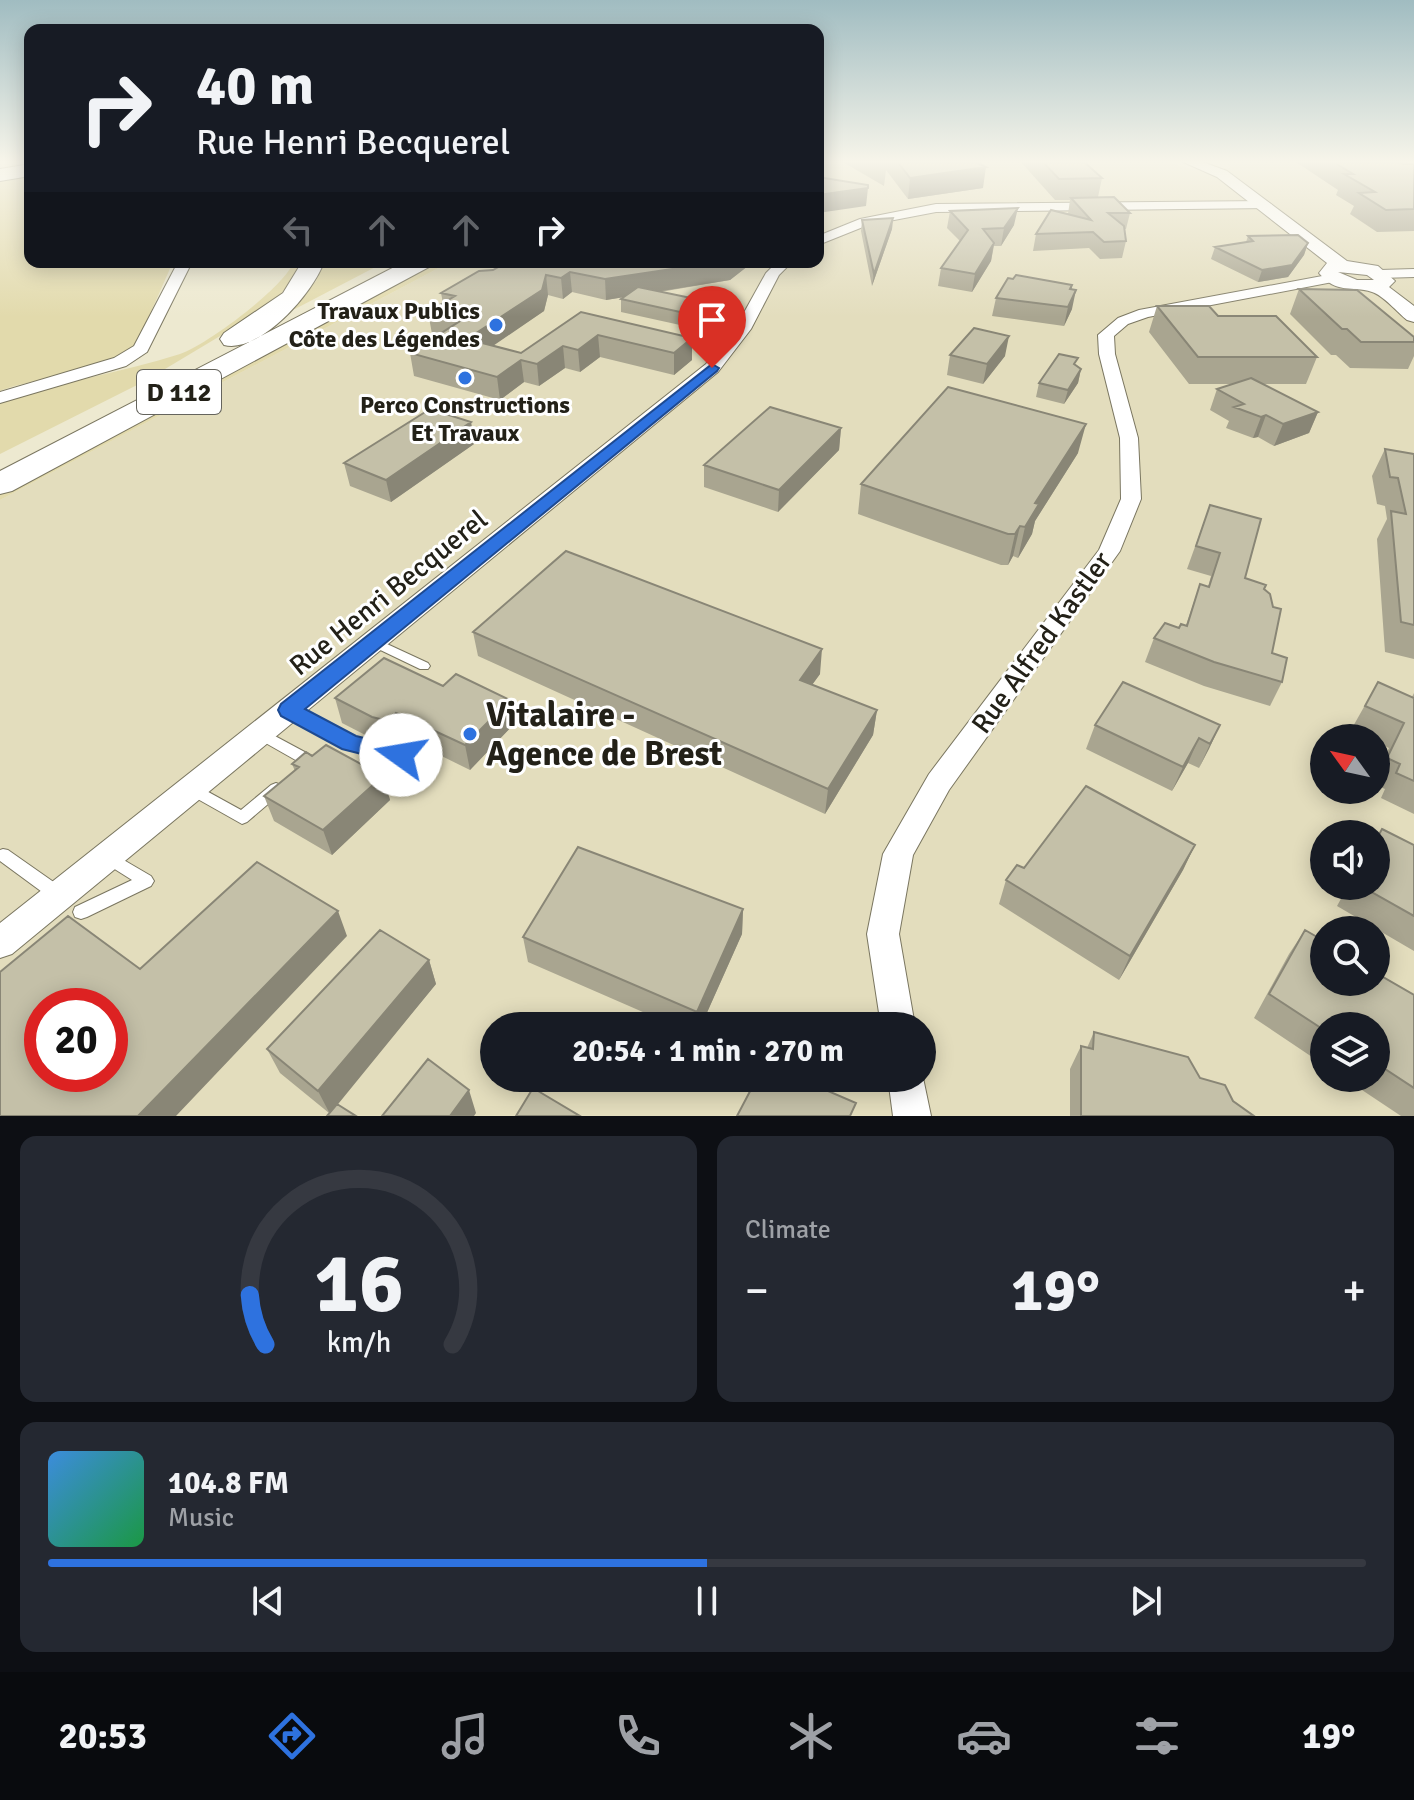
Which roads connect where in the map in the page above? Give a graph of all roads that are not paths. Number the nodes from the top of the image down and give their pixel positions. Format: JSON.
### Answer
{"nodes":[{"id":1,"x":910,"y":213,"type":"edge"},
{"id":2,"x":1260,"y":213,"type":"edge"},
{"id":3,"x":1276,"y":213,"type":"edge"},
{"id":4,"x":1284,"y":220,"type":"junction"},
{"id":5,"x":824,"y":239,"type":"edge"},
{"id":6,"x":182,"y":268,"type":"edge"},
{"id":7,"x":311,"y":268,"type":"edge"},
{"id":8,"x":389,"y":268,"type":"edge"},
{"id":9,"x":410,"y":268,"type":"edge"},
{"id":10,"x":417,"y":268,"type":"edge"},
{"id":11,"x":778,"y":268,"type":"edge"},
{"id":12,"x":1338,"y":272,"type":"junction"},
{"id":13,"x":1414,"y":273,"type":"edge"},
{"id":14,"x":1378,"y":280,"type":"junction"},
{"id":15,"x":357,"y":297,"type":"junction"},
{"id":16,"x":1414,"y":316,"type":"edge"},
{"id":17,"x":0,"y":398,"type":"edge"},
{"id":18,"x":0,"y":467,"type":"edge"},
{"id":19,"x":0,"y":484,"type":"edge"},
{"id":20,"x":373,"y":642,"type":"junction"},
{"id":21,"x":424,"y":666,"type":"dead end"},
{"id":22,"x":289,"y":710,"type":"junction"},
{"id":23,"x":260,"y":733,"type":"junction"},
{"id":24,"x":401,"y":755,"type":"dead end"},
{"id":25,"x":191,"y":789,"type":"junction"},
{"id":26,"x":3,"y":855,"type":"dead end"},
{"id":27,"x":107,"y":857,"type":"junction"},
{"id":28,"x":59,"y":895,"type":"junction"},
{"id":29,"x":81,"y":912,"type":"dead end"},
{"id":30,"x":0,"y":943,"type":"edge"},
{"id":31,"x":896,"y":1012,"type":"edge"},
{"id":32,"x":908,"y":1092,"type":"edge"},
{"id":33,"x":912,"y":1116,"type":"edge"}],
"edges":[{"from":1,"to":5,"type":"street"},
{"from":2,"to":4,"type":"street"},
{"from":3,"to":4,"type":"street"},
{"from":4,"to":12,"type":"street"},
{"from":6,"to":17,"type":"street"},
{"from":7,"to":18,"type":"main road"},
{"from":8,"to":18,"type":"main road","number":"D 112"},
{"from":9,"to":15,"type":"main road"},
{"from":10,"to":15,"type":"main road"},
{"from":11,"to":20,"type":"street","name":"Rue Henri Becquerel"},
{"from":12,"to":14,"type":"street"},
{"from":12,"to":31,"type":"street","name":"Rue Alfred Kastler"},
{"from":13,"to":14,"type":"street"},
{"from":14,"to":16,"type":"street"},
{"from":15,"to":19,"type":"main road","number":"D 112"},
{"from":20,"to":21,"type":"lane"},
{"from":20,"to":22,"type":"street","name":"Rue Henri Becquerel"},
{"from":22,"to":23,"type":"street","name":"Rue Henri Becquerel"},
{"from":22,"to":24,"type":"lane"},
{"from":23,"to":25,"type":"street","name":"Rue Henri Becquerel"},
{"from":23,"to":25,"type":"lane"},
{"from":25,"to":27,"type":"street","name":"Rue Henri Becquerel"},
{"from":26,"to":28,"type":"lane"},
{"from":27,"to":28,"type":"street","name":"Rue Henri Becquerel"},
{"from":27,"to":29,"type":"lane"},
{"from":28,"to":30,"type":"street","name":"Rue Henri Becquerel"},
{"from":32,"to":33,"type":"street"}]}
